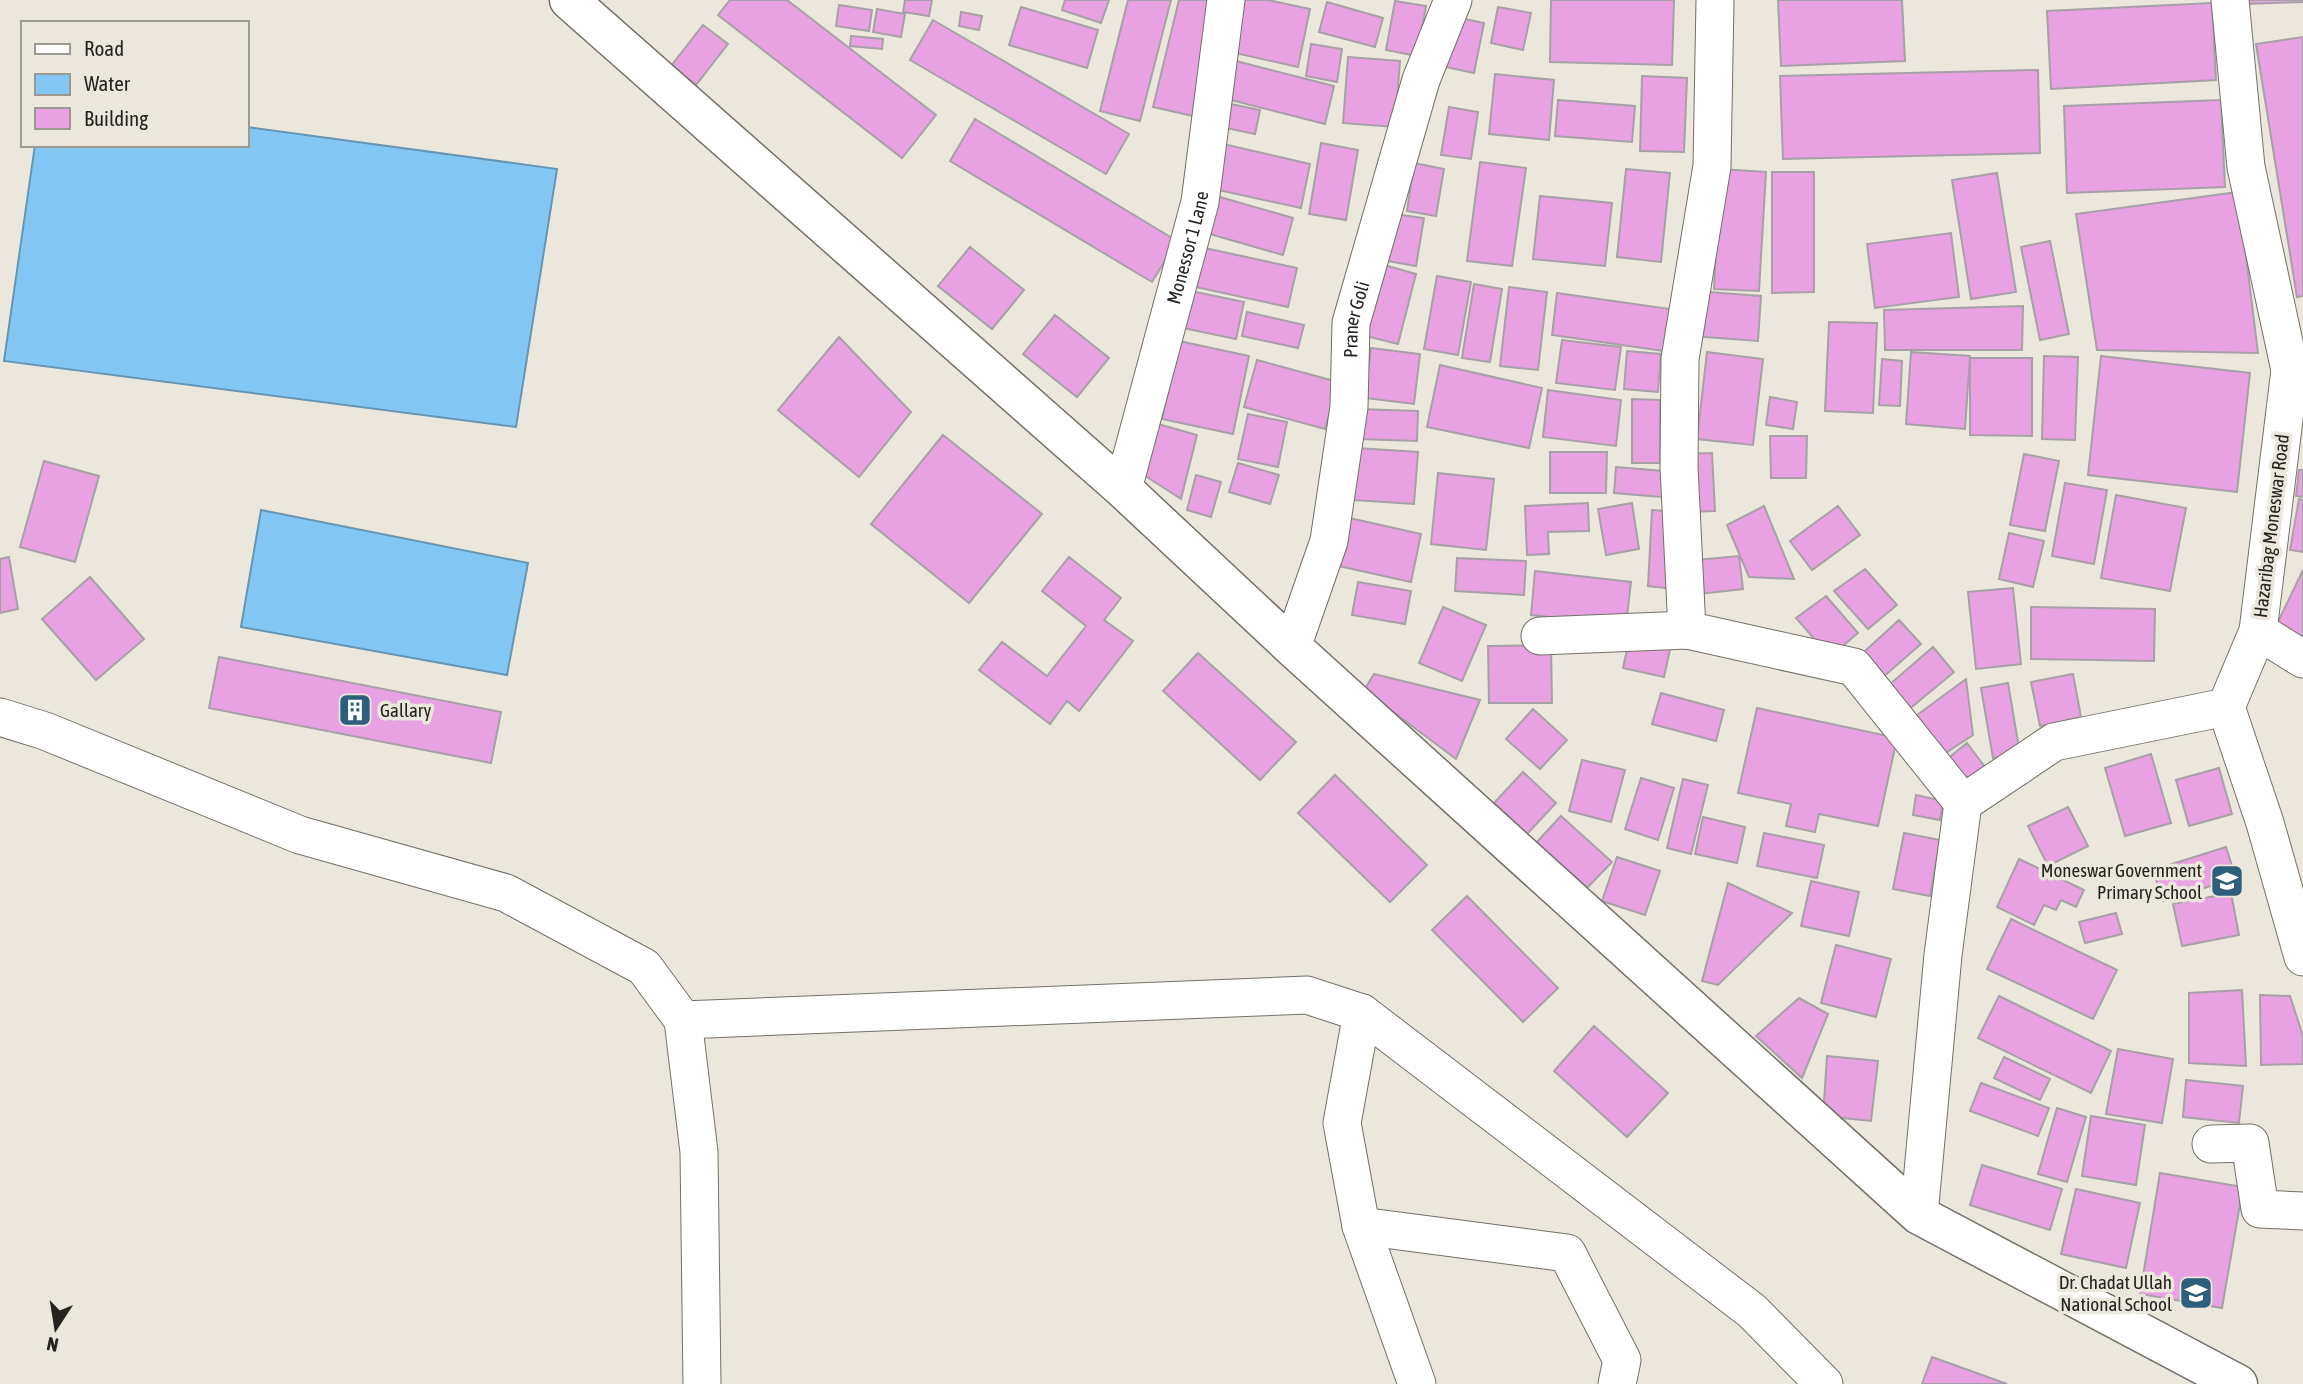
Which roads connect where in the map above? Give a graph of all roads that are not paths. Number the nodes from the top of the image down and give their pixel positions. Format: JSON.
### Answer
{"nodes":[{"id":1,"x":569,"y":0,"type":"edge"},
{"id":2,"x":1226,"y":0,"type":"edge"},
{"id":3,"x":1453,"y":0,"type":"edge"},
{"id":4,"x":1716,"y":0,"type":"edge"},
{"id":5,"x":2230,"y":0,"type":"edge"},
{"id":6,"x":1123,"y":489,"type":"junction"},
{"id":7,"x":1687,"y":631,"type":"junction"},
{"id":8,"x":2258,"y":631,"type":"junction"},
{"id":9,"x":1540,"y":636,"type":"dead end"},
{"id":10,"x":1292,"y":647,"type":"junction"},
{"id":11,"x":2303,"y":659,"type":"edge"},
{"id":12,"x":2226,"y":707,"type":"junction"},
{"id":13,"x":0,"y":717,"type":"edge"},
{"id":14,"x":1963,"y":803,"type":"junction"},
{"id":15,"x":2303,"y":957,"type":"edge"},
{"id":16,"x":1362,"y":1013,"type":"junction"},
{"id":17,"x":682,"y":1020,"type":"junction"},
{"id":18,"x":2211,"y":1144,"type":"dead end"},
{"id":19,"x":2303,"y":1211,"type":"edge"},
{"id":20,"x":1919,"y":1215,"type":"junction"},
{"id":21,"x":1362,"y":1226,"type":"junction"},
{"id":22,"x":702,"y":1384,"type":"edge"},
{"id":23,"x":1416,"y":1384,"type":"edge"},
{"id":24,"x":1618,"y":1384,"type":"edge"},
{"id":25,"x":1824,"y":1384,"type":"edge"},
{"id":26,"x":2238,"y":1384,"type":"edge"}],
"edges":[{"from":1,"to":6,"type":"street"},
{"from":2,"to":6,"type":"street","name":"Monessor 1 Lane"},
{"from":3,"to":10,"type":"street","name":"Praner Goli"},
{"from":4,"to":7,"type":"street"},
{"from":5,"to":8,"type":"street","name":"Hazaribag Moneswar Road"},
{"from":6,"to":10,"type":"street"},
{"from":7,"to":9,"type":"street"},
{"from":7,"to":14,"type":"street"},
{"from":8,"to":11,"type":"street"},
{"from":8,"to":12,"type":"street","name":"Hazaribag Moneswar Road"},
{"from":10,"to":20,"type":"street"},
{"from":12,"to":14,"type":"street"},
{"from":12,"to":15,"type":"street"},
{"from":13,"to":17,"type":"street"},
{"from":14,"to":20,"type":"street"},
{"from":16,"to":17,"type":"street"},
{"from":16,"to":21,"type":"street"},
{"from":16,"to":25,"type":"street"},
{"from":17,"to":22,"type":"street"},
{"from":18,"to":19,"type":"street"},
{"from":20,"to":26,"type":"street"},
{"from":21,"to":23,"type":"street"},
{"from":21,"to":24,"type":"street"}]}
